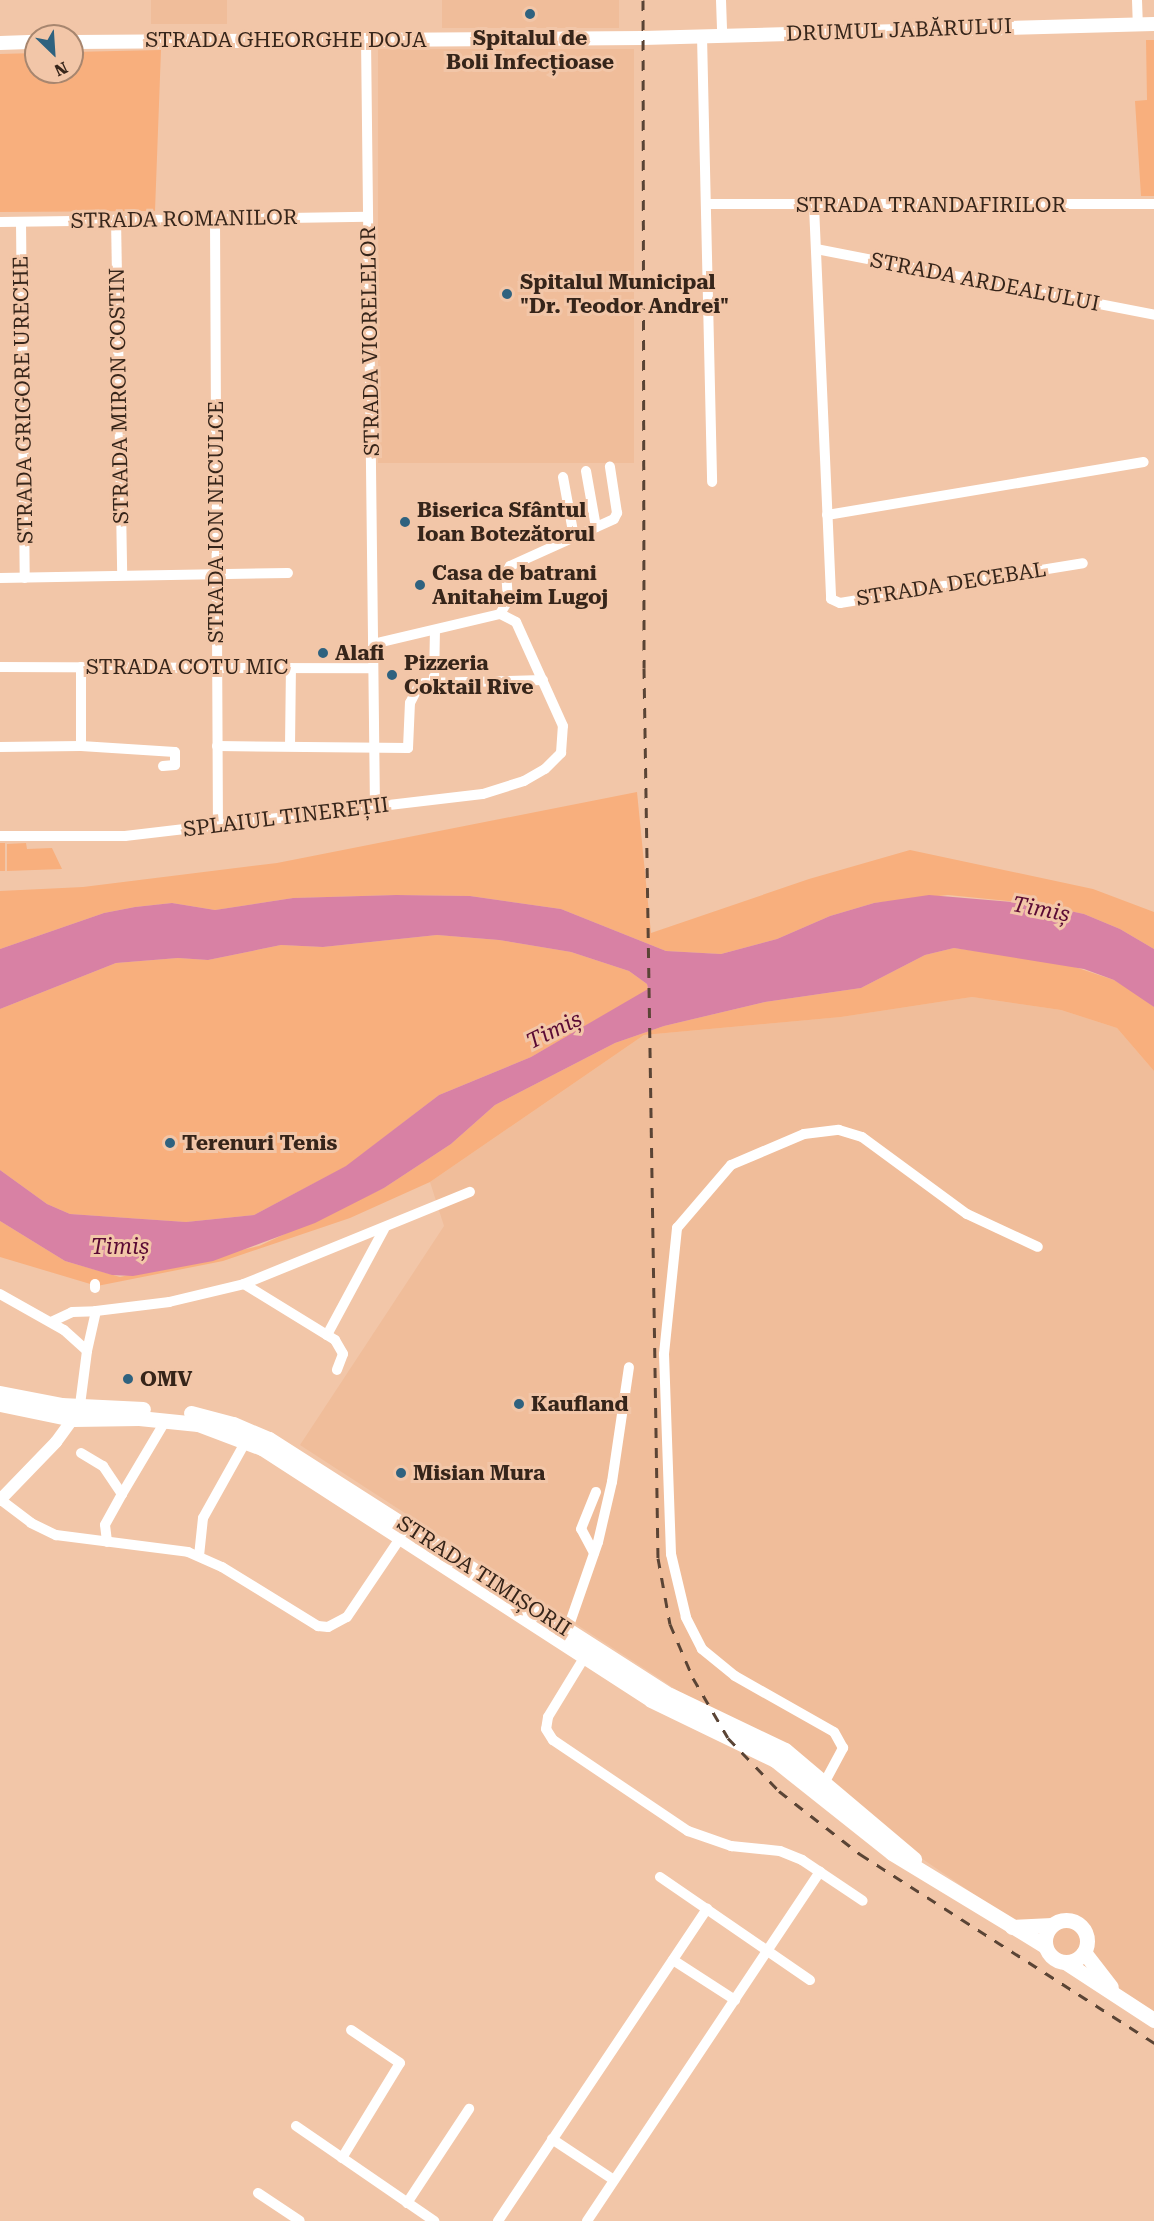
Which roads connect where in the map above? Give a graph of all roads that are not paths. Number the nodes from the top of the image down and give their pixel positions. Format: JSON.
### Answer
{"nodes":[{"id":1,"x":721,"y":0,"type":"edge"},
{"id":2,"x":1137,"y":0,"type":"edge"},
{"id":3,"x":1138,"y":24,"type":"junction"},
{"id":4,"x":1154,"y":24,"type":"edge"},
{"id":5,"x":722,"y":35,"type":"junction"},
{"id":6,"x":702,"y":36,"type":"junction"},
{"id":7,"x":643,"y":38,"type":"joint"},
{"id":8,"x":366,"y":39,"type":"junction"},
{"id":9,"x":24,"y":42,"type":"edge"},
{"id":10,"x":84,"y":42,"type":"edge"},
{"id":11,"x":0,"y":43,"type":"edge"},
{"id":12,"x":707,"y":204,"type":"junction"},
{"id":13,"x":1154,"y":204,"type":"edge"},
{"id":14,"x":814,"y":206,"type":"junction"},
{"id":15,"x":368,"y":217,"type":"junction"},
{"id":16,"x":116,"y":219,"type":"junction"},
{"id":17,"x":215,"y":219,"type":"junction"},
{"id":18,"x":0,"y":222,"type":"edge"},
{"id":19,"x":21,"y":222,"type":"junction"},
{"id":20,"x":816,"y":249,"type":"junction"},
{"id":21,"x":1154,"y":315,"type":"edge"},
{"id":22,"x":1144,"y":462,"type":"dead end"},
{"id":23,"x":610,"y":467,"type":"dead end"},
{"id":24,"x":586,"y":471,"type":"dead end"},
{"id":25,"x":563,"y":477,"type":"dead end"},
{"id":26,"x":712,"y":482,"type":"dead end"},
{"id":27,"x":827,"y":514,"type":"junction"},
{"id":28,"x":596,"y":527,"type":"junction"},
{"id":29,"x":574,"y":537,"type":"junction"},
{"id":30,"x":1083,"y":563,"type":"dead end"},
{"id":31,"x":288,"y":573,"type":"dead end"},
{"id":32,"x":122,"y":574,"type":"junction"},
{"id":33,"x":217,"y":574,"type":"junction"},
{"id":34,"x":0,"y":578,"type":"edge"},
{"id":35,"x":25,"y":578,"type":"junction"},
{"id":36,"x":500,"y":614,"type":"junction"},
{"id":37,"x":435,"y":630,"type":"junction"},
{"id":38,"x":373,"y":644,"type":"junction"},
{"id":39,"x":0,"y":667,"type":"edge"},
{"id":40,"x":81,"y":667,"type":"junction"},
{"id":41,"x":216,"y":668,"type":"junction"},
{"id":42,"x":291,"y":668,"type":"junction"},
{"id":43,"x":373,"y":668,"type":"junction"},
{"id":44,"x":543,"y":680,"type":"junction"},
{"id":45,"x":434,"y":681,"type":"junction"},
{"id":46,"x":81,"y":746,"type":"junction"},
{"id":47,"x":217,"y":746,"type":"junction"},
{"id":48,"x":290,"y":746,"type":"junction"},
{"id":49,"x":0,"y":747,"type":"edge"},
{"id":50,"x":374,"y":747,"type":"junction"},
{"id":51,"x":163,"y":766,"type":"dead end"},
{"id":52,"x":375,"y":807,"type":"junction"},
{"id":53,"x":218,"y":824,"type":"junction"},
{"id":54,"x":0,"y":836,"type":"edge"},
{"id":55,"x":470,"y":1192,"type":"dead end"},
{"id":56,"x":384,"y":1229,"type":"junction"},
{"id":57,"x":353,"y":1242,"type":"junction"},
{"id":58,"x":1038,"y":1247,"type":"dead end"},
{"id":59,"x":372,"y":1250,"type":"junction"},
{"id":60,"x":244,"y":1284,"type":"junction"},
{"id":61,"x":0,"y":1294,"type":"edge"},
{"id":62,"x":96,"y":1311,"type":"junction"},
{"id":63,"x":51,"y":1322,"type":"junction"},
{"id":64,"x":327,"y":1335,"type":"junction"},
{"id":65,"x":87,"y":1351,"type":"junction"},
{"id":66,"x":629,"y":1366,"type":"dead end"},
{"id":67,"x":337,"y":1370,"type":"dead end"},
{"id":68,"x":0,"y":1393,"type":"edge"},
{"id":69,"x":0,"y":1404,"type":"edge"},
{"id":70,"x":80,"y":1405,"type":"junction"},
{"id":71,"x":73,"y":1419,"type":"junction"},
{"id":72,"x":166,"y":1420,"type":"junction"},
{"id":73,"x":246,"y":1441,"type":"junction"},
{"id":74,"x":81,"y":1453,"type":"dead end"},
{"id":75,"x":596,"y":1492,"type":"dead end"},
{"id":76,"x":122,"y":1494,"type":"junction"},
{"id":77,"x":0,"y":1500,"type":"edge"},
{"id":78,"x":401,"y":1537,"type":"junction"},
{"id":79,"x":107,"y":1542,"type":"junction"},
{"id":80,"x":594,"y":1554,"type":"junction"},
{"id":81,"x":199,"y":1556,"type":"junction"},
{"id":82,"x":565,"y":1636,"type":"junction"},
{"id":83,"x":588,"y":1651,"type":"junction"},
{"id":84,"x":822,"y":1788,"type":"junction"},
{"id":85,"x":820,"y":1872,"type":"junction"},
{"id":86,"x":660,"y":1878,"type":"dead end"},
{"id":87,"x":863,"y":1901,"type":"dead end"},
{"id":88,"x":707,"y":1909,"type":"junction"},
{"id":89,"x":1052,"y":1925,"type":"junction"},
{"id":90,"x":1012,"y":1927,"type":"junction"},
{"id":91,"x":1045,"y":1946,"type":"junction"},
{"id":92,"x":768,"y":1951,"type":"junction"},
{"id":93,"x":1084,"y":1952,"type":"junction"},
{"id":94,"x":673,"y":1960,"type":"junction"},
{"id":95,"x":1065,"y":1962,"type":"junction"},
{"id":96,"x":810,"y":1980,"type":"dead end"},
{"id":97,"x":1121,"y":1998,"type":"junction"},
{"id":98,"x":735,"y":2000,"type":"junction"},
{"id":99,"x":1154,"y":2020,"type":"edge"},
{"id":100,"x":351,"y":2030,"type":"dead end"},
{"id":101,"x":469,"y":2109,"type":"dead end"},
{"id":102,"x":296,"y":2126,"type":"dead end"},
{"id":103,"x":552,"y":2139,"type":"junction"},
{"id":104,"x":342,"y":2158,"type":"junction"},
{"id":105,"x":614,"y":2180,"type":"junction"},
{"id":106,"x":258,"y":2193,"type":"dead end"},
{"id":107,"x":407,"y":2202,"type":"junction"},
{"id":108,"x":300,"y":2221,"type":"edge"},
{"id":109,"x":434,"y":2221,"type":"edge"},
{"id":110,"x":498,"y":2221,"type":"edge"},
{"id":111,"x":587,"y":2221,"type":"edge"}],
"edges":[{"from":1,"to":5,"type":"street"},
{"from":2,"to":3,"type":"street"},
{"from":3,"to":4,"type":"main road","name":"DRUMUL JABĂRULUI"},
{"from":3,"to":5,"type":"main road","name":"DRUMUL JABĂRULUI"},
{"from":5,"to":6,"type":"main road","name":"DRUMUL JABĂRULUI"},
{"from":6,"to":7,"type":"main road","name":"DRUMUL JABĂRULUI"},
{"from":6,"to":12,"type":"street"},
{"from":7,"to":8,"type":"main road","name":"STRADA GHEORGHE DOJA"},
{"from":8,"to":10,"type":"main road","name":"STRADA GHEORGHE DOJA"},
{"from":8,"to":15,"type":"street","name":"STRADA VIORELELOR"},
{"from":9,"to":11,"type":"main road"},
{"from":12,"to":14,"type":"street","name":"STRADA TRANDAFIRILOR"},
{"from":12,"to":26,"type":"street"},
{"from":13,"to":14,"type":"street","name":"STRADA TRANDAFIRILOR"},
{"from":14,"to":20,"type":"street","name":"STRADA DECEBAL"},
{"from":15,"to":17,"type":"street","name":"STRADA ROMANILOR"},
{"from":15,"to":38,"type":"street","name":"STRADA VIORELELOR"},
{"from":16,"to":17,"type":"street","name":"STRADA ROMANILOR"},
{"from":16,"to":19,"type":"street","name":"STRADA ROMANILOR"},
{"from":16,"to":32,"type":"street","name":"STRADA MIRON COSTIN"},
{"from":17,"to":33,"type":"street","name":"STRADA ION NECULCE"},
{"from":18,"to":19,"type":"street","name":"STRADA ROMANILOR"},
{"from":19,"to":35,"type":"street","name":"STRADA GRIGORE URECHE"},
{"from":20,"to":21,"type":"street","name":"STRADA ARDEALULUI"},
{"from":20,"to":27,"type":"street","name":"STRADA DECEBAL"},
{"from":22,"to":27,"type":"street"},
{"from":23,"to":28,"type":"street"},
{"from":24,"to":28,"type":"street"},
{"from":25,"to":29,"type":"street"},
{"from":27,"to":30,"type":"street","name":"STRADA DECEBAL"},
{"from":28,"to":29,"type":"street"},
{"from":29,"to":36,"type":"street"},
{"from":31,"to":33,"type":"street"},
{"from":32,"to":33,"type":"street"},
{"from":32,"to":35,"type":"street"},
{"from":33,"to":41,"type":"street","name":"STRADA ION NECULCE"},
{"from":34,"to":35,"type":"street"},
{"from":36,"to":37,"type":"street"},
{"from":36,"to":44,"type":"street"},
{"from":37,"to":38,"type":"street"},
{"from":37,"to":45,"type":"street"},
{"from":38,"to":43,"type":"street","name":"STRADA VIORELELOR"},
{"from":39,"to":40,"type":"street","name":"STRADA COTU MIC"},
{"from":40,"to":41,"type":"street","name":"STRADA COTU MIC"},
{"from":40,"to":46,"type":"street"},
{"from":41,"to":42,"type":"street","name":"STRADA COTU MIC"},
{"from":41,"to":47,"type":"street","name":"STRADA ION NECULCE"},
{"from":42,"to":43,"type":"street","name":"STRADA COTU MIC"},
{"from":42,"to":48,"type":"street"},
{"from":43,"to":50,"type":"street","name":"STRADA VIORELELOR"},
{"from":44,"to":45,"type":"street"},
{"from":44,"to":52,"type":"street","name":"SPLAIUL TINEREȚII"},
{"from":45,"to":50,"type":"street"},
{"from":46,"to":49,"type":"street"},
{"from":46,"to":51,"type":"street"},
{"from":47,"to":48,"type":"street"},
{"from":47,"to":53,"type":"street","name":"STRADA ION NECULCE"},
{"from":48,"to":50,"type":"street"},
{"from":50,"to":52,"type":"street","name":"STRADA VIORELELOR"},
{"from":52,"to":53,"type":"street","name":"SPLAIUL TINEREȚII"},
{"from":53,"to":54,"type":"street","name":"SPLAIUL TINEREȚII"},
{"from":55,"to":56,"type":"street"},
{"from":56,"to":57,"type":"street"},
{"from":56,"to":59,"type":"street"},
{"from":57,"to":59,"type":"street"},
{"from":57,"to":60,"type":"street"},
{"from":58,"to":84,"type":"street"},
{"from":59,"to":64,"type":"street"},
{"from":60,"to":62,"type":"street"},
{"from":60,"to":64,"type":"street"},
{"from":61,"to":63,"type":"street"},
{"from":62,"to":63,"type":"street"},
{"from":62,"to":65,"type":"street"},
{"from":63,"to":65,"type":"street"},
{"from":64,"to":67,"type":"street"},
{"from":65,"to":70,"type":"street"},
{"from":66,"to":80,"type":"street"},
{"from":68,"to":70,"type":"main road","name":"STRADA TIMIȘORII"},
{"from":69,"to":71,"type":"main road","name":"STRADA TIMIȘORII"},
{"from":70,"to":71,"type":"street"},
{"from":70,"to":82,"type":"main road","name":"STRADA TIMIȘORII"},
{"from":71,"to":72,"type":"main road","name":"STRADA TIMIȘORII"},
{"from":71,"to":77,"type":"street"},
{"from":72,"to":73,"type":"main road","name":"STRADA TIMIȘORII"},
{"from":72,"to":76,"type":"street"},
{"from":73,"to":78,"type":"main road","name":"STRADA TIMIȘORII"},
{"from":73,"to":81,"type":"street"},
{"from":74,"to":76,"type":"street"},
{"from":75,"to":80,"type":"street"},
{"from":76,"to":79,"type":"street"},
{"from":77,"to":79,"type":"street"},
{"from":78,"to":81,"type":"street"},
{"from":78,"to":82,"type":"main road","name":"STRADA TIMIȘORII"},
{"from":79,"to":81,"type":"street"},
{"from":80,"to":82,"type":"street"},
{"from":82,"to":83,"type":"main road","name":"STRADA TIMIȘORII"},
{"from":83,"to":84,"type":"main road","name":"STRADA TIMIȘORII"},
{"from":83,"to":85,"type":"street"},
{"from":84,"to":90,"type":"main road","name":"STRADA TIMIȘORII"},
{"from":85,"to":87,"type":"street"},
{"from":85,"to":92,"type":"street"},
{"from":86,"to":88,"type":"street"},
{"from":88,"to":92,"type":"street"},
{"from":88,"to":94,"type":"street"},
{"from":89,"to":90,"type":"main road"},
{"from":89,"to":91,"type":"main road"},
{"from":89,"to":93,"type":"main road"},
{"from":90,"to":91,"type":"main road","name":"STRADA TIMIȘORII"},
{"from":91,"to":95,"type":"main road"},
{"from":92,"to":96,"type":"street"},
{"from":92,"to":98,"type":"street"},
{"from":93,"to":95,"type":"main road"},
{"from":93,"to":97,"type":"main road"},
{"from":94,"to":98,"type":"street"},
{"from":94,"to":103,"type":"street"},
{"from":95,"to":97,"type":"main road"},
{"from":97,"to":99,"type":"main road"},
{"from":98,"to":105,"type":"street"},
{"from":100,"to":104,"type":"street"},
{"from":101,"to":107,"type":"street"},
{"from":102,"to":104,"type":"street"},
{"from":103,"to":105,"type":"street"},
{"from":103,"to":110,"type":"street"},
{"from":104,"to":107,"type":"street"},
{"from":105,"to":111,"type":"street"},
{"from":106,"to":108,"type":"street"},
{"from":107,"to":109,"type":"street"}]}
